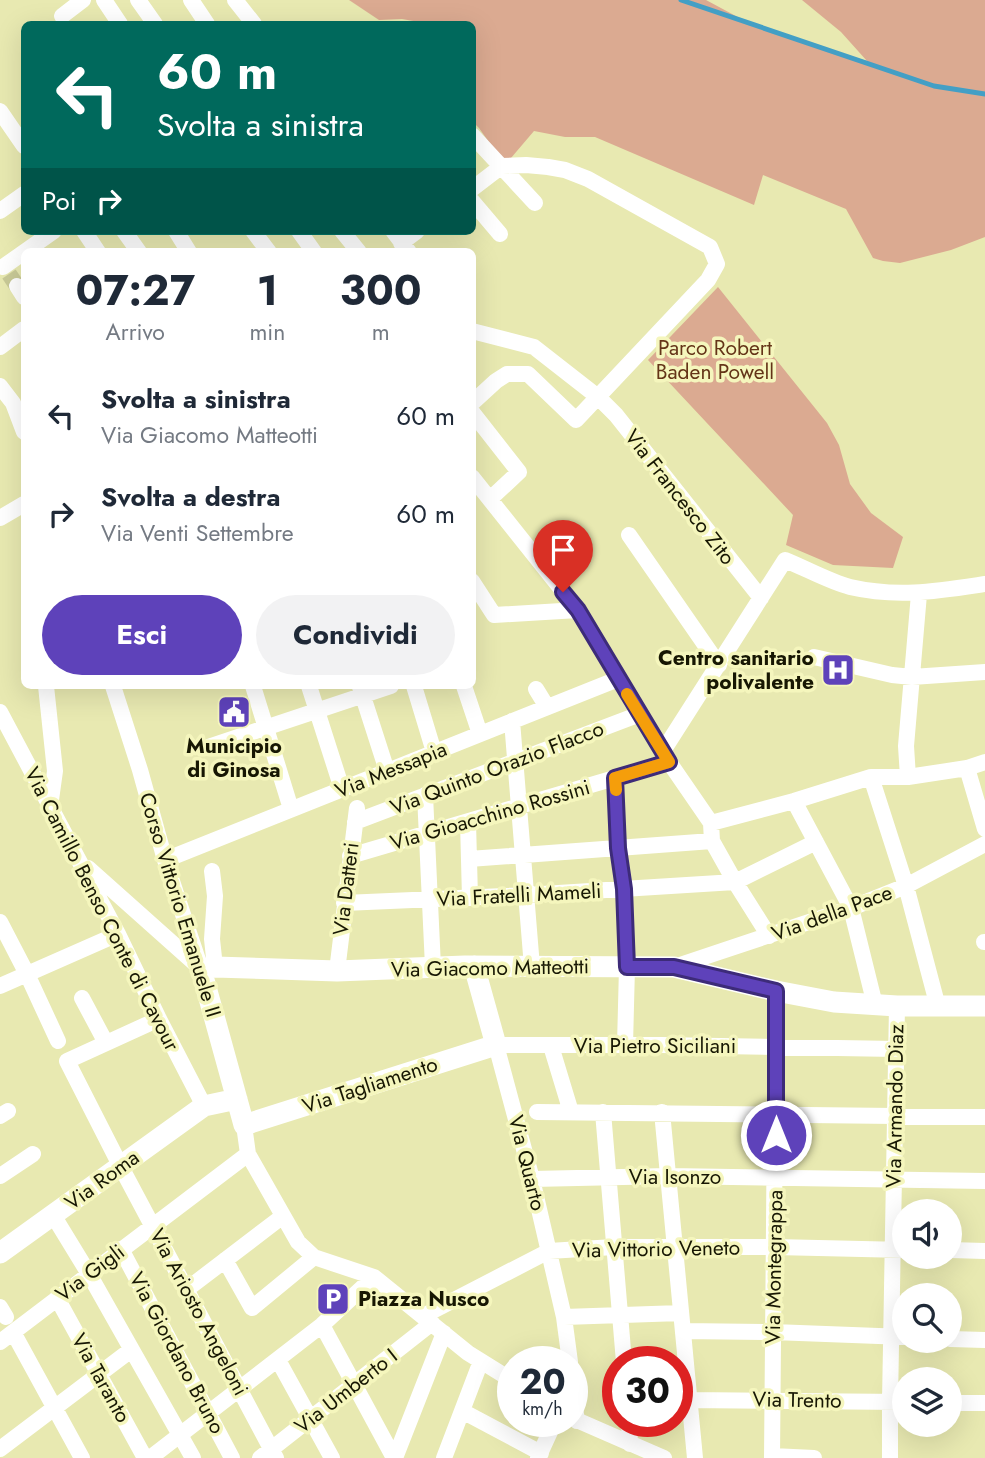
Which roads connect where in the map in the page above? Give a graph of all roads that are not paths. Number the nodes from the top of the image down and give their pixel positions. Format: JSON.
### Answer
{"nodes":[{"id":1,"x":83,"y":0,"type":"edge"},
{"id":2,"x":104,"y":0,"type":"edge"},
{"id":3,"x":138,"y":0,"type":"edge"},
{"id":4,"x":191,"y":0,"type":"edge"},
{"id":5,"x":235,"y":0,"type":"edge"},
{"id":6,"x":62,"y":16,"type":"dead end"},
{"id":7,"x":118,"y":21,"type":"edge"},
{"id":8,"x":153,"y":21,"type":"edge"},
{"id":9,"x":205,"y":21,"type":"edge"},
{"id":10,"x":252,"y":21,"type":"edge"},
{"id":11,"x":0,"y":111,"type":"edge"},
{"id":12,"x":476,"y":139,"type":"edge"},
{"id":13,"x":21,"y":142,"type":"edge"},
{"id":14,"x":502,"y":166,"type":"junction"},
{"id":15,"x":476,"y":186,"type":"edge"},
{"id":16,"x":21,"y":196,"type":"edge"},
{"id":17,"x":535,"y":203,"type":"dead end"},
{"id":18,"x":476,"y":206,"type":"edge"},
{"id":19,"x":0,"y":211,"type":"edge"},
{"id":20,"x":500,"y":234,"type":"dead end"},
{"id":21,"x":50,"y":235,"type":"edge"},
{"id":22,"x":38,"y":248,"type":"edge"},
{"id":23,"x":21,"y":331,"type":"edge"},
{"id":24,"x":476,"y":332,"type":"edge"},
{"id":25,"x":0,"y":347,"type":"edge"},
{"id":26,"x":0,"y":386,"type":"edge"},
{"id":27,"x":598,"y":397,"type":"junction"},
{"id":28,"x":476,"y":398,"type":"edge"},
{"id":29,"x":19,"y":401,"type":"edge"},
{"id":30,"x":476,"y":417,"type":"edge"},
{"id":31,"x":476,"y":482,"type":"edge"},
{"id":32,"x":490,"y":499,"type":"junction"},
{"id":33,"x":21,"y":506,"type":"edge"},
{"id":34,"x":0,"y":518,"type":"edge"},
{"id":35,"x":629,"y":535,"type":"dead end"},
{"id":36,"x":985,"y":584,"type":"edge"},
{"id":37,"x":476,"y":587,"type":"edge"},
{"id":38,"x":919,"y":594,"type":"junction"},
{"id":39,"x":761,"y":598,"type":"junction"},
{"id":40,"x":578,"y":610,"type":"junction"},
{"id":41,"x":814,"y":657,"type":"dead end"},
{"id":42,"x":719,"y":665,"type":"junction"},
{"id":43,"x":985,"y":672,"type":"edge"},
{"id":44,"x":912,"y":677,"type":"junction"},
{"id":45,"x":618,"y":679,"type":"junction"},
{"id":46,"x":46,"y":689,"type":"edge"},
{"id":47,"x":114,"y":689,"type":"edge"},
{"id":48,"x":254,"y":689,"type":"edge"},
{"id":49,"x":310,"y":689,"type":"edge"},
{"id":50,"x":415,"y":689,"type":"edge"},
{"id":51,"x":465,"y":689,"type":"edge"},
{"id":52,"x":536,"y":690,"type":"dead end"},
{"id":53,"x":361,"y":691,"type":"edge"},
{"id":54,"x":547,"y":707,"type":"junction"},
{"id":55,"x":318,"y":710,"type":"junction"},
{"id":56,"x":0,"y":712,"type":"edge"},
{"id":57,"x":640,"y":715,"type":"junction"},
{"id":58,"x":512,"y":721,"type":"junction"},
{"id":59,"x":266,"y":727,"type":"junction"},
{"id":60,"x":480,"y":734,"type":"junction"},
{"id":61,"x":208,"y":747,"type":"dead end"},
{"id":62,"x":434,"y":752,"type":"junction"},
{"id":63,"x":666,"y":756,"type":"junction"},
{"id":64,"x":515,"y":762,"type":"junction"},
{"id":65,"x":985,"y":762,"type":"edge"},
{"id":66,"x":967,"y":768,"type":"junction"},
{"id":67,"x":387,"y":771,"type":"junction"},
{"id":68,"x":871,"y":777,"type":"junction"},
{"id":69,"x":908,"y":777,"type":"junction"},
{"id":70,"x":615,"y":778,"type":"junction"},
{"id":71,"x":342,"y":789,"type":"junction"},
{"id":72,"x":425,"y":795,"type":"junction"},
{"id":73,"x":794,"y":801,"type":"junction"},
{"id":74,"x":51,"y":807,"type":"junction"},
{"id":75,"x":518,"y":807,"type":"junction"},
{"id":76,"x":291,"y":809,"type":"junction"},
{"id":77,"x":356,"y":815,"type":"joint"},
{"id":78,"x":468,"y":822,"type":"junction"},
{"id":79,"x":710,"y":823,"type":"junction"},
{"id":80,"x":985,"y":830,"type":"edge"},
{"id":81,"x":426,"y":834,"type":"junction"},
{"id":82,"x":712,"y":841,"type":"junction"},
{"id":83,"x":816,"y":842,"type":"junction"},
{"id":84,"x":985,"y":844,"type":"edge"},
{"id":85,"x":618,"y":848,"type":"junction"},
{"id":86,"x":523,"y":855,"type":"junction"},
{"id":87,"x":350,"y":856,"type":"junction"},
{"id":88,"x":469,"y":859,"type":"junction"},
{"id":89,"x":79,"y":860,"type":"junction"},
{"id":90,"x":165,"y":860,"type":"junction"},
{"id":91,"x":212,"y":871,"type":"dead end"},
{"id":92,"x":735,"y":882,"type":"junction"},
{"id":93,"x":906,"y":886,"type":"junction"},
{"id":94,"x":624,"y":889,"type":"junction"},
{"id":95,"x":526,"y":895,"type":"junction"},
{"id":96,"x":470,"y":898,"type":"junction"},
{"id":97,"x":430,"y":900,"type":"junction"},
{"id":98,"x":344,"y":903,"type":"junction"},
{"id":99,"x":851,"y":908,"type":"junction"},
{"id":100,"x":0,"y":922,"type":"edge"},
{"id":101,"x":118,"y":934,"type":"junction"},
{"id":102,"x":769,"y":936,"type":"junction"},
{"id":103,"x":474,"y":966,"type":"junction"},
{"id":104,"x":433,"y":967,"type":"junction"},
{"id":105,"x":532,"y":967,"type":"junction"},
{"id":106,"x":627,"y":967,"type":"junction"},
{"id":107,"x":674,"y":967,"type":"junction"},
{"id":108,"x":208,"y":968,"type":"junction"},
{"id":109,"x":337,"y":971,"type":"junction"},
{"id":110,"x":27,"y":974,"type":"junction"},
{"id":111,"x":0,"y":986,"type":"edge"},
{"id":112,"x":776,"y":991,"type":"junction"},
{"id":113,"x":82,"y":998,"type":"dead end"},
{"id":114,"x":886,"y":1006,"type":"junction"},
{"id":115,"x":985,"y":1006,"type":"edge"},
{"id":116,"x":938,"y":1007,"type":"junction"},
{"id":117,"x":159,"y":1019,"type":"junction"},
{"id":118,"x":58,"y":1041,"type":"dead end"},
{"id":119,"x":106,"y":1043,"type":"junction"},
{"id":120,"x":496,"y":1045,"type":"junction"},
{"id":121,"x":625,"y":1045,"type":"junction"},
{"id":122,"x":551,"y":1046,"type":"junction"},
{"id":123,"x":776,"y":1047,"type":"junction"},
{"id":124,"x":897,"y":1049,"type":"junction"},
{"id":125,"x":237,"y":1099,"type":"junction"},
{"id":126,"x":204,"y":1106,"type":"junction"},
{"id":127,"x":537,"y":1112,"type":"dead end"},
{"id":128,"x":571,"y":1112,"type":"junction"},
{"id":129,"x":603,"y":1112,"type":"junction"},
{"id":130,"x":662,"y":1112,"type":"junction"},
{"id":131,"x":776,"y":1114,"type":"junction"},
{"id":132,"x":894,"y":1116,"type":"junction"},
{"id":133,"x":985,"y":1117,"type":"edge"},
{"id":134,"x":244,"y":1125,"type":"junction"},
{"id":135,"x":33,"y":1154,"type":"dead end"},
{"id":136,"x":248,"y":1154,"type":"junction"},
{"id":137,"x":121,"y":1167,"type":"junction"},
{"id":138,"x":0,"y":1176,"type":"edge"},
{"id":139,"x":668,"y":1176,"type":"junction"},
{"id":140,"x":608,"y":1177,"type":"junction"},
{"id":141,"x":532,"y":1178,"type":"junction"},
{"id":142,"x":775,"y":1178,"type":"junction"},
{"id":143,"x":893,"y":1180,"type":"junction"},
{"id":144,"x":985,"y":1181,"type":"edge"},
{"id":145,"x":895,"y":1199,"type":"edge"},
{"id":146,"x":53,"y":1215,"type":"junction"},
{"id":147,"x":284,"y":1216,"type":"junction"},
{"id":148,"x":153,"y":1226,"type":"junction"},
{"id":149,"x":614,"y":1247,"type":"junction"},
{"id":150,"x":775,"y":1247,"type":"junction"},
{"id":151,"x":675,"y":1248,"type":"junction"},
{"id":152,"x":121,"y":1249,"type":"junction"},
{"id":153,"x":892,"y":1250,"type":"edge"},
{"id":154,"x":962,"y":1250,"type":"edge"},
{"id":155,"x":549,"y":1251,"type":"junction"},
{"id":156,"x":985,"y":1251,"type":"edge"},
{"id":157,"x":0,"y":1253,"type":"edge"},
{"id":158,"x":314,"y":1257,"type":"junction"},
{"id":159,"x":225,"y":1259,"type":"junction"},
{"id":160,"x":89,"y":1274,"type":"junction"},
{"id":161,"x":374,"y":1277,"type":"junction"},
{"id":162,"x":186,"y":1290,"type":"junction"},
{"id":163,"x":57,"y":1298,"type":"junction"},
{"id":164,"x":681,"y":1313,"type":"junction"},
{"id":165,"x":620,"y":1315,"type":"junction"},
{"id":166,"x":564,"y":1317,"type":"junction"},
{"id":167,"x":433,"y":1324,"type":"junction"},
{"id":168,"x":322,"y":1325,"type":"junction"},
{"id":169,"x":683,"y":1331,"type":"junction"},
{"id":170,"x":774,"y":1332,"type":"junction"},
{"id":171,"x":7,"y":1337,"type":"edge"},
{"id":172,"x":892,"y":1337,"type":"edge"},
{"id":173,"x":962,"y":1339,"type":"edge"},
{"id":174,"x":985,"y":1340,"type":"edge"},
{"id":175,"x":567,"y":1346,"type":"edge"},
{"id":176,"x":623,"y":1346,"type":"edge"},
{"id":177,"x":685,"y":1346,"type":"edge"},
{"id":178,"x":131,"y":1350,"type":"junction"},
{"id":179,"x":278,"y":1360,"type":"junction"},
{"id":180,"x":481,"y":1361,"type":"junction"},
{"id":181,"x":497,"y":1371,"type":"edge"},
{"id":182,"x":99,"y":1375,"type":"junction"},
{"id":183,"x":354,"y":1384,"type":"junction"},
{"id":184,"x":240,"y":1388,"type":"junction"},
{"id":185,"x":773,"y":1399,"type":"junction"},
{"id":186,"x":693,"y":1400,"type":"edge"},
{"id":187,"x":892,"y":1402,"type":"edge"},
{"id":188,"x":962,"y":1403,"type":"edge"},
{"id":189,"x":985,"y":1403,"type":"edge"},
{"id":190,"x":55,"y":1408,"type":"junction"},
{"id":191,"x":462,"y":1411,"type":"junction"},
{"id":192,"x":209,"y":1413,"type":"junction"},
{"id":193,"x":310,"y":1419,"type":"junction"},
{"id":194,"x":588,"y":1426,"type":"edge"},
{"id":195,"x":180,"y":1435,"type":"junction"},
{"id":196,"x":693,"y":1435,"type":"edge"},
{"id":197,"x":548,"y":1437,"type":"edge"},
{"id":198,"x":630,"y":1437,"type":"edge"},
{"id":199,"x":893,"y":1437,"type":"edge"},
{"id":200,"x":631,"y":1444,"type":"junction"},
{"id":201,"x":0,"y":1449,"type":"edge"},
{"id":202,"x":269,"y":1455,"type":"edge"},
{"id":203,"x":540,"y":1455,"type":"edge"},
{"id":204,"x":448,"y":1457,"type":"edge"},
{"id":205,"x":772,"y":1457,"type":"edge"},
{"id":206,"x":82,"y":1458,"type":"edge"},
{"id":207,"x":147,"y":1458,"type":"edge"},
{"id":208,"x":193,"y":1458,"type":"edge"},
{"id":209,"x":232,"y":1458,"type":"edge"},
{"id":210,"x":332,"y":1458,"type":"edge"},
{"id":211,"x":394,"y":1458,"type":"edge"},
{"id":212,"x":663,"y":1458,"type":"edge"},
{"id":213,"x":695,"y":1458,"type":"edge"},
{"id":214,"x":814,"y":1458,"type":"edge"},
{"id":215,"x":890,"y":1458,"type":"edge"}],
"edges":[{"from":1,"to":6,"type":"street"},
{"from":2,"to":7,"type":"street"},
{"from":3,"to":8,"type":"street"},
{"from":4,"to":9,"type":"street"},
{"from":5,"to":10,"type":"street"},
{"from":11,"to":13,"type":"street"},
{"from":12,"to":14,"type":"street"},
{"from":14,"to":15,"type":"street"},
{"from":14,"to":17,"type":"street"},
{"from":14,"to":27,"type":"street"},
{"from":16,"to":19,"type":"street"},
{"from":18,"to":20,"type":"street"},
{"from":21,"to":22,"type":"street"},
{"from":23,"to":25,"type":"street"},
{"from":24,"to":27,"type":"street","name":"Via Francesco Zito"},
{"from":26,"to":29,"type":"street"},
{"from":27,"to":28,"type":"street"},
{"from":27,"to":39,"type":"street","name":"Via Francesco Zito"},
{"from":30,"to":32,"type":"street"},
{"from":31,"to":32,"type":"street"},
{"from":32,"to":40,"type":"street"},
{"from":33,"to":34,"type":"street"},
{"from":35,"to":42,"type":"street"},
{"from":36,"to":38,"type":"street"},
{"from":37,"to":40,"type":"street"},
{"from":38,"to":39,"type":"street"},
{"from":38,"to":44,"type":"street"},
{"from":39,"to":42,"type":"street"},
{"from":40,"to":45,"type":"street"},
{"from":41,"to":44,"type":"street"},
{"from":42,"to":63,"type":"street"},
{"from":43,"to":44,"type":"street"},
{"from":44,"to":69,"type":"street"},
{"from":45,"to":54,"type":"street","name":"Via Messapia"},
{"from":45,"to":57,"type":"street"},
{"from":46,"to":74,"type":"street"},
{"from":47,"to":90,"type":"street","name":"Corso Vittorio Emanuele II"},
{"from":48,"to":59,"type":"street"},
{"from":49,"to":55,"type":"street"},
{"from":50,"to":62,"type":"street"},
{"from":51,"to":60,"type":"street"},
{"from":52,"to":54,"type":"street"},
{"from":53,"to":55,"type":"street"},
{"from":53,"to":67,"type":"street"},
{"from":54,"to":58,"type":"street","name":"Via Messapia"},
{"from":55,"to":59,"type":"street"},
{"from":55,"to":71,"type":"street"},
{"from":56,"to":74,"type":"street","name":"Via Camillo Benso Conte di Cavour"},
{"from":57,"to":63,"type":"street"},
{"from":57,"to":64,"type":"street","name":"Via Quinto Orazio Flacco"},
{"from":58,"to":60,"type":"street","name":"Via Messapia"},
{"from":58,"to":64,"type":"street"},
{"from":59,"to":61,"type":"street"},
{"from":59,"to":76,"type":"street"},
{"from":60,"to":62,"type":"street","name":"Via Messapia"},
{"from":62,"to":67,"type":"street","name":"Via Messapia"},
{"from":63,"to":70,"type":"street","name":"Via Gioacchino Rossini"},
{"from":63,"to":79,"type":"street"},
{"from":64,"to":72,"type":"street","name":"Via Quinto Orazio Flacco"},
{"from":64,"to":75,"type":"street"},
{"from":65,"to":66,"type":"street"},
{"from":66,"to":69,"type":"street"},
{"from":66,"to":80,"type":"street"},
{"from":67,"to":71,"type":"street","name":"Via Messapia"},
{"from":68,"to":69,"type":"street"},
{"from":68,"to":73,"type":"street"},
{"from":68,"to":93,"type":"street"},
{"from":70,"to":75,"type":"street","name":"Via Gioacchino Rossini"},
{"from":70,"to":85,"type":"street"},
{"from":71,"to":76,"type":"street","name":"Via Messapia"},
{"from":72,"to":77,"type":"street","name":"Via Quinto Orazio Flacco"},
{"from":72,"to":81,"type":"street"},
{"from":73,"to":79,"type":"street"},
{"from":73,"to":83,"type":"street","name":"Via Armando Diaz"},
{"from":74,"to":89,"type":"street","name":"Via Camillo Benso Conte di Cavour"},
{"from":75,"to":78,"type":"street","name":"Via Gioacchino Rossini"},
{"from":75,"to":86,"type":"street"},
{"from":76,"to":90,"type":"street","name":"Via Messapia"},
{"from":77,"to":87,"type":"street","name":"Via Datteri"},
{"from":78,"to":81,"type":"street","name":"Via Gioacchino Rossini"},
{"from":78,"to":88,"type":"street"},
{"from":79,"to":82,"type":"street"},
{"from":81,"to":87,"type":"street","name":"Via Gioacchino Rossini"},
{"from":81,"to":97,"type":"street"},
{"from":82,"to":85,"type":"street"},
{"from":82,"to":92,"type":"street"},
{"from":83,"to":92,"type":"street"},
{"from":83,"to":99,"type":"street","name":"Via Armando Diaz"},
{"from":84,"to":93,"type":"street","name":"Via della Pace"},
{"from":85,"to":86,"type":"street"},
{"from":85,"to":94,"type":"street"},
{"from":86,"to":88,"type":"street"},
{"from":86,"to":95,"type":"street"},
{"from":87,"to":98,"type":"street","name":"Via Datteri"},
{"from":88,"to":96,"type":"street"},
{"from":89,"to":101,"type":"street","name":"Via Camillo Benso Conte di Cavour"},
{"from":89,"to":108,"type":"street"},
{"from":90,"to":108,"type":"street","name":"Corso Vittorio Emanuele II"},
{"from":91,"to":108,"type":"street"},
{"from":92,"to":94,"type":"street","name":"Via Fratelli Mameli"},
{"from":92,"to":102,"type":"street"},
{"from":93,"to":99,"type":"street","name":"Via della Pace"},
{"from":93,"to":116,"type":"street"},
{"from":94,"to":95,"type":"street","name":"Via Fratelli Mameli"},
{"from":94,"to":106,"type":"street"},
{"from":95,"to":96,"type":"street","name":"Via Fratelli Mameli"},
{"from":95,"to":105,"type":"street"},
{"from":96,"to":97,"type":"street","name":"Via Fratelli Mameli"},
{"from":97,"to":98,"type":"street","name":"Via Fratelli Mameli"},
{"from":97,"to":104,"type":"street"},
{"from":98,"to":109,"type":"street","name":"Via Datteri"},
{"from":99,"to":102,"type":"street","name":"Via della Pace"},
{"from":99,"to":114,"type":"street","name":"Via Armando Diaz"},
{"from":100,"to":110,"type":"street"},
{"from":101,"to":110,"type":"street"},
{"from":101,"to":117,"type":"street","name":"Via Camillo Benso Conte di Cavour"},
{"from":102,"to":107,"type":"street","name":"Via della Pace"},
{"from":103,"to":104,"type":"street","name":"Via Giacomo Matteotti"},
{"from":103,"to":105,"type":"street","name":"Via Giacomo Matteotti"},
{"from":103,"to":120,"type":"street","name":"Via Quarto"},
{"from":104,"to":109,"type":"street","name":"Via Giacomo Matteotti"},
{"from":105,"to":106,"type":"street","name":"Via Giacomo Matteotti"},
{"from":106,"to":107,"type":"street","name":"Via Giacomo Matteotti"},
{"from":106,"to":121,"type":"street"},
{"from":107,"to":112,"type":"street","name":"Via Giacomo Matteotti"},
{"from":108,"to":109,"type":"street","name":"Via Giacomo Matteotti"},
{"from":108,"to":125,"type":"street","name":"Corso Vittorio Emanuele II"},
{"from":110,"to":111,"type":"street"},
{"from":110,"to":118,"type":"street"},
{"from":112,"to":114,"type":"street","name":"Via Giacomo Matteotti"},
{"from":112,"to":123,"type":"street","name":"Via Montegrappa"},
{"from":113,"to":119,"type":"street"},
{"from":114,"to":116,"type":"street","name":"Via Giacomo Matteotti"},
{"from":114,"to":124,"type":"street","name":"Via Armando Diaz"},
{"from":115,"to":116,"type":"street","name":"Via Giacomo Matteotti"},
{"from":117,"to":119,"type":"street"},
{"from":117,"to":126,"type":"street","name":"Via Camillo Benso Conte di Cavour"},
{"from":119,"to":137,"type":"street","name":"Via Ariosto Angeloni"},
{"from":120,"to":122,"type":"street","name":"Via Pietro Siciliani"},
{"from":120,"to":134,"type":"street","name":"Via Tagliamento"},
{"from":120,"to":141,"type":"street","name":"Via Quarto"},
{"from":121,"to":122,"type":"street","name":"Via Pietro Siciliani"},
{"from":121,"to":123,"type":"street","name":"Via Pietro Siciliani"},
{"from":122,"to":128,"type":"street"},
{"from":123,"to":124,"type":"street","name":"Via Pietro Siciliani"},
{"from":123,"to":131,"type":"street","name":"Via Montegrappa"},
{"from":124,"to":132,"type":"street","name":"Via Armando Diaz"},
{"from":125,"to":126,"type":"street"},
{"from":125,"to":134,"type":"street","name":"Corso Vittorio Emanuele II"},
{"from":126,"to":137,"type":"street","name":"Via Roma"},
{"from":127,"to":128,"type":"street"},
{"from":128,"to":129,"type":"street"},
{"from":129,"to":130,"type":"street"},
{"from":129,"to":140,"type":"street"},
{"from":130,"to":131,"type":"street"},
{"from":130,"to":139,"type":"street"},
{"from":131,"to":132,"type":"street"},
{"from":131,"to":142,"type":"street","name":"Via Montegrappa"},
{"from":132,"to":133,"type":"street"},
{"from":132,"to":143,"type":"street","name":"Via Armando Diaz"},
{"from":134,"to":136,"type":"street"},
{"from":135,"to":138,"type":"street"},
{"from":136,"to":147,"type":"street"},
{"from":136,"to":148,"type":"street","name":"Via Gigli"},
{"from":137,"to":146,"type":"street","name":"Via Roma"},
{"from":137,"to":148,"type":"street","name":"Via Ariosto Angeloni"},
{"from":139,"to":140,"type":"street","name":"Via Isonzo"},
{"from":139,"to":142,"type":"street","name":"Via Isonzo"},
{"from":139,"to":151,"type":"street"},
{"from":140,"to":141,"type":"street","name":"Via Isonzo"},
{"from":140,"to":149,"type":"street"},
{"from":141,"to":155,"type":"street","name":"Via Quarto"},
{"from":142,"to":143,"type":"street","name":"Via Isonzo"},
{"from":142,"to":150,"type":"street","name":"Via Montegrappa"},
{"from":143,"to":144,"type":"street","name":"Via Isonzo"},
{"from":143,"to":145,"type":"street","name":"Via Armando Diaz"},
{"from":146,"to":157,"type":"street","name":"Via Roma"},
{"from":146,"to":160,"type":"street"},
{"from":147,"to":158,"type":"street"},
{"from":147,"to":159,"type":"street"},
{"from":148,"to":152,"type":"street","name":"Via Gigli"},
{"from":148,"to":162,"type":"street","name":"Via Ariosto Angeloni"},
{"from":149,"to":151,"type":"street","name":"Via Vittorio Veneto"},
{"from":149,"to":155,"type":"street","name":"Via Vittorio Veneto"},
{"from":149,"to":165,"type":"street"},
{"from":150,"to":151,"type":"street","name":"Via Vittorio Veneto"},
{"from":150,"to":153,"type":"street","name":"Via Vittorio Veneto"},
{"from":150,"to":170,"type":"street","name":"Via Montegrappa"},
{"from":151,"to":164,"type":"street"},
{"from":152,"to":160,"type":"street","name":"Via Gigli"},
{"from":152,"to":192,"type":"street","name":"Via Giordano Bruno"},
{"from":154,"to":156,"type":"street"},
{"from":155,"to":166,"type":"street","name":"Via Quarto"},
{"from":155,"to":167,"type":"street","name":"Via Vittorio Veneto"},
{"from":158,"to":159,"type":"street"},
{"from":158,"to":161,"type":"street"},
{"from":159,"to":162,"type":"street"},
{"from":160,"to":163,"type":"street","name":"Via Gigli"},
{"from":160,"to":178,"type":"street"},
{"from":161,"to":167,"type":"street"},
{"from":161,"to":168,"type":"street"},
{"from":162,"to":184,"type":"street","name":"Via Ariosto Angeloni"},
{"from":163,"to":171,"type":"street","name":"Via Gigli"},
{"from":163,"to":182,"type":"street","name":"Via Taranto"},
{"from":164,"to":165,"type":"street"},
{"from":164,"to":169,"type":"street"},
{"from":165,"to":166,"type":"street"},
{"from":165,"to":176,"type":"street"},
{"from":166,"to":175,"type":"street","name":"Via Quarto"},
{"from":167,"to":180,"type":"street"},
{"from":167,"to":183,"type":"street","name":"Via Umberto I"},
{"from":167,"to":211,"type":"street"},
{"from":168,"to":179,"type":"street"},
{"from":168,"to":183,"type":"street"},
{"from":169,"to":170,"type":"street"},
{"from":169,"to":177,"type":"street"},
{"from":170,"to":172,"type":"street"},
{"from":170,"to":185,"type":"street","name":"Via Montegrappa"},
{"from":171,"to":190,"type":"street"},
{"from":173,"to":174,"type":"street"},
{"from":178,"to":182,"type":"street"},
{"from":178,"to":195,"type":"street"},
{"from":179,"to":184,"type":"street"},
{"from":179,"to":193,"type":"street"},
{"from":180,"to":181,"type":"street"},
{"from":180,"to":191,"type":"street"},
{"from":182,"to":190,"type":"street"},
{"from":182,"to":207,"type":"street","name":"Via Taranto"},
{"from":183,"to":193,"type":"street","name":"Via Umberto I"},
{"from":183,"to":211,"type":"street"},
{"from":184,"to":192,"type":"street"},
{"from":184,"to":202,"type":"street","name":"Via Ariosto Angeloni"},
{"from":185,"to":186,"type":"street","name":"Via Trento"},
{"from":185,"to":187,"type":"street","name":"Via Trento"},
{"from":185,"to":205,"type":"street","name":"Via Montegrappa"},
{"from":188,"to":189,"type":"street"},
{"from":190,"to":201,"type":"street"},
{"from":190,"to":206,"type":"street"},
{"from":191,"to":203,"type":"street"},
{"from":191,"to":204,"type":"street"},
{"from":192,"to":195,"type":"street"},
{"from":192,"to":209,"type":"street","name":"Via Giordano Bruno"},
{"from":193,"to":202,"type":"street","name":"Via Umberto I"},
{"from":193,"to":210,"type":"street"},
{"from":194,"to":200,"type":"street"},
{"from":195,"to":207,"type":"street"},
{"from":195,"to":208,"type":"street"},
{"from":196,"to":213,"type":"street"},
{"from":197,"to":203,"type":"street"},
{"from":198,"to":200,"type":"street"},
{"from":199,"to":215,"type":"street","name":"Via Armando Diaz"},
{"from":200,"to":212,"type":"street"},
{"from":205,"to":214,"type":"street"}]}
